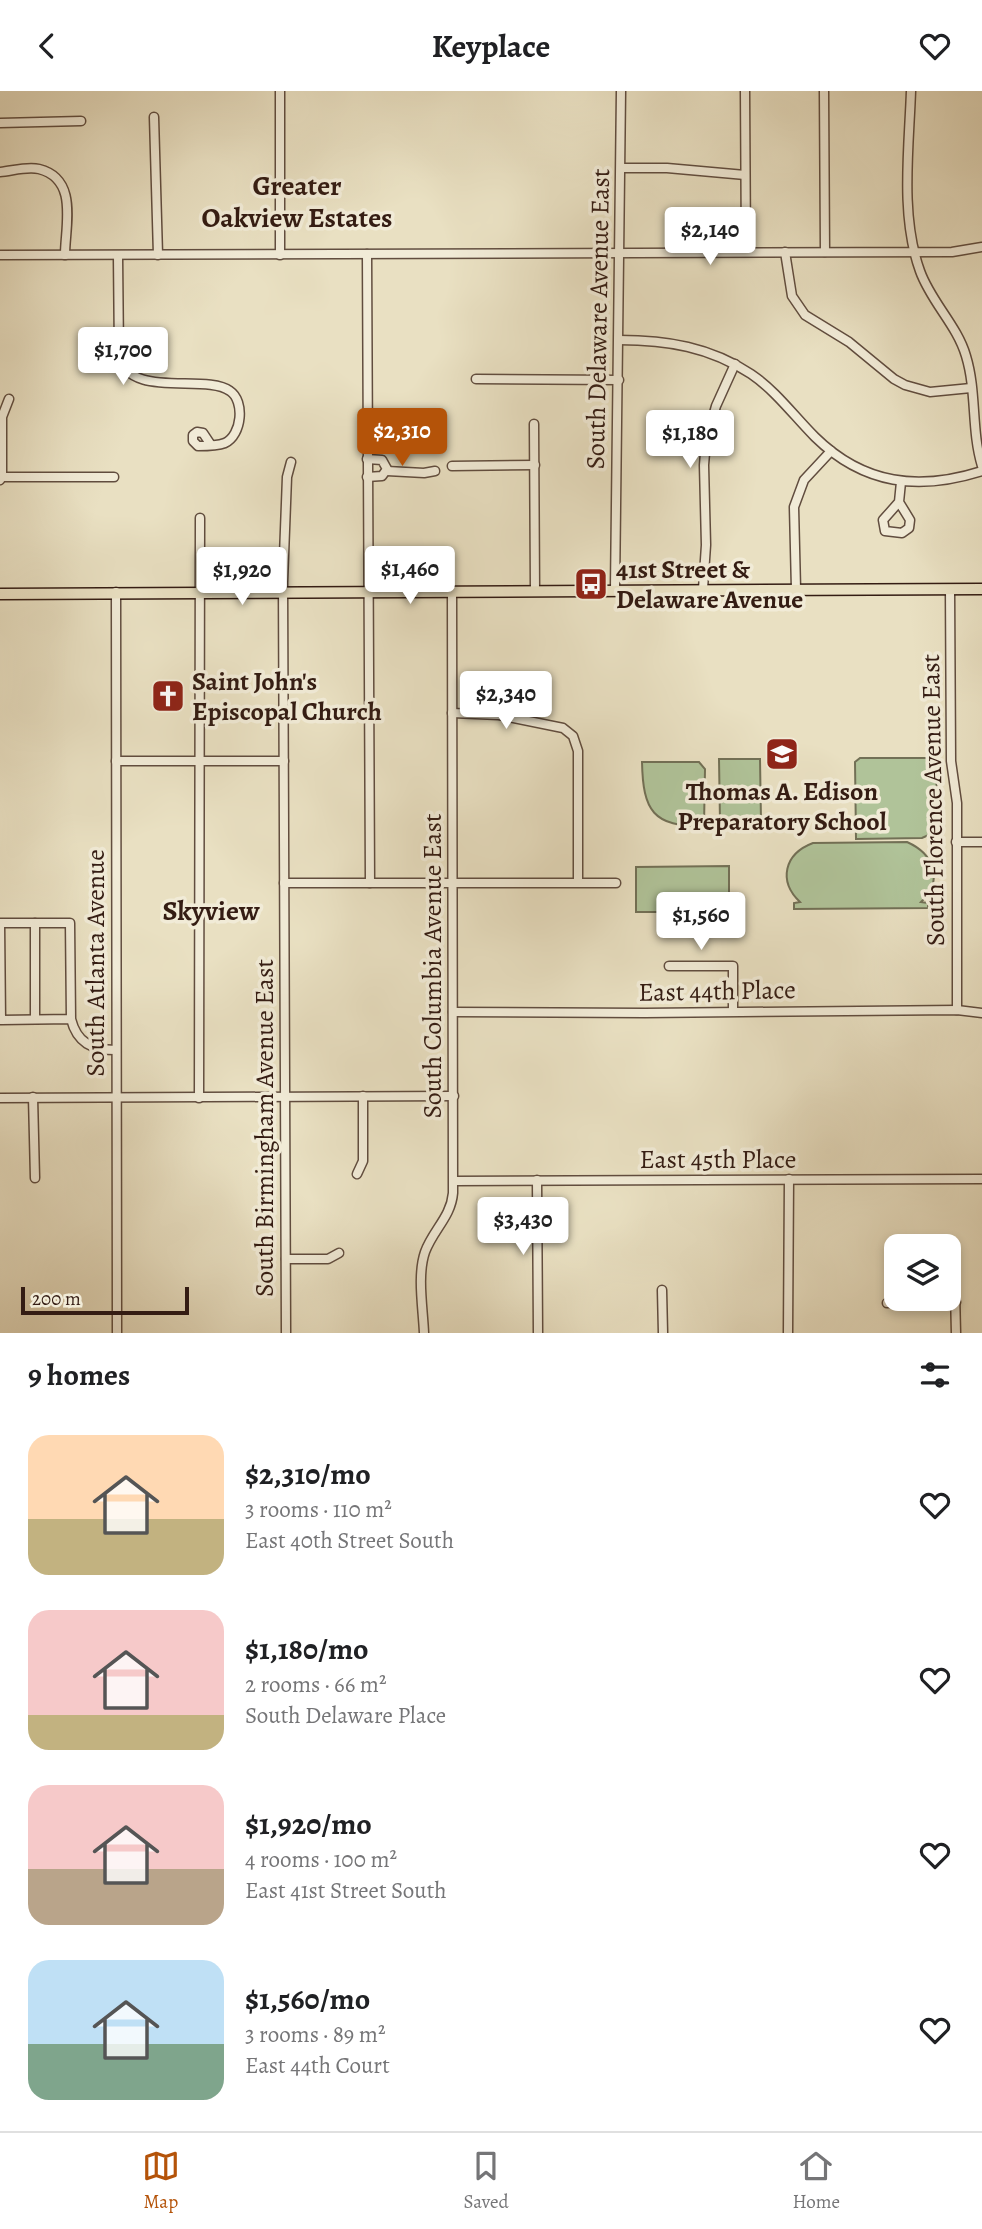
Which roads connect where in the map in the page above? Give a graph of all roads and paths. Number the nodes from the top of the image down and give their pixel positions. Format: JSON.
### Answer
{"nodes":[{"id":1,"x":280,"y":91,"type":"edge"},
{"id":2,"x":621,"y":91,"type":"edge"},
{"id":3,"x":745,"y":91,"type":"edge"},
{"id":4,"x":824,"y":91,"type":"edge"},
{"id":5,"x":911,"y":91,"type":"edge"},
{"id":6,"x":154,"y":117,"type":"dead end"},
{"id":7,"x":81,"y":121,"type":"dead end"},
{"id":8,"x":0,"y":123,"type":"edge"},
{"id":9,"x":622,"y":169,"type":"junction"},
{"id":10,"x":0,"y":172,"type":"edge"},
{"id":11,"x":745,"y":175,"type":"junction"},
{"id":12,"x":982,"y":247,"type":"edge"},
{"id":13,"x":746,"y":252,"type":"junction"},
{"id":14,"x":785,"y":252,"type":"junction"},
{"id":15,"x":825,"y":252,"type":"junction"},
{"id":16,"x":914,"y":252,"type":"junction"},
{"id":17,"x":620,"y":253,"type":"junction"},
{"id":18,"x":367,"y":254,"type":"junction"},
{"id":19,"x":0,"y":255,"type":"edge"},
{"id":20,"x":65,"y":255,"type":"junction"},
{"id":21,"x":158,"y":255,"type":"junction"},
{"id":22,"x":280,"y":255,"type":"junction"},
{"id":23,"x":118,"y":256,"type":"junction"},
{"id":24,"x":619,"y":340,"type":"junction"},
{"id":25,"x":735,"y":364,"type":"junction"},
{"id":26,"x":476,"y":379,"type":"dead end"},
{"id":27,"x":619,"y":380,"type":"junction"},
{"id":28,"x":971,"y":388,"type":"junction"},
{"id":29,"x":9,"y":399,"type":"dead end"},
{"id":30,"x":534,"y":424,"type":"dead end"},
{"id":31,"x":211,"y":445,"type":"dead end"},
{"id":32,"x":831,"y":451,"type":"junction"},
{"id":33,"x":368,"y":459,"type":"junction"},
{"id":34,"x":291,"y":462,"type":"dead end"},
{"id":35,"x":535,"y":464,"type":"junction"},
{"id":36,"x":452,"y":466,"type":"dead end"},
{"id":37,"x":982,"y":469,"type":"edge"},
{"id":38,"x":387,"y":471,"type":"junction"},
{"id":39,"x":435,"y":471,"type":"dead end"},
{"id":40,"x":114,"y":477,"type":"dead end"},
{"id":41,"x":368,"y":477,"type":"junction"},
{"id":42,"x":1,"y":478,"type":"edge"},
{"id":43,"x":901,"y":482,"type":"junction"},
{"id":44,"x":899,"y":502,"type":"dead end"},
{"id":45,"x":200,"y":518,"type":"dead end"},
{"id":46,"x":615,"y":589,"type":"junction"},
{"id":47,"x":703,"y":589,"type":"junction"},
{"id":48,"x":796,"y":589,"type":"junction"},
{"id":49,"x":950,"y":589,"type":"junction"},
{"id":50,"x":982,"y":589,"type":"edge"},
{"id":51,"x":369,"y":591,"type":"junction"},
{"id":52,"x":452,"y":591,"type":"junction"},
{"id":53,"x":535,"y":591,"type":"junction"},
{"id":54,"x":116,"y":592,"type":"junction"},
{"id":55,"x":200,"y":592,"type":"junction"},
{"id":56,"x":284,"y":592,"type":"junction"},
{"id":57,"x":0,"y":594,"type":"edge"},
{"id":58,"x":452,"y":713,"type":"junction"},
{"id":59,"x":116,"y":761,"type":"junction"},
{"id":60,"x":200,"y":761,"type":"junction"},
{"id":61,"x":284,"y":761,"type":"junction"},
{"id":62,"x":956,"y":842,"type":"junction"},
{"id":63,"x":982,"y":842,"type":"edge"},
{"id":64,"x":578,"y":882,"type":"junction"},
{"id":65,"x":284,"y":883,"type":"junction"},
{"id":66,"x":370,"y":883,"type":"junction"},
{"id":67,"x":616,"y":883,"type":"dead end"},
{"id":68,"x":452,"y":884,"type":"junction"},
{"id":69,"x":0,"y":923,"type":"edge"},
{"id":70,"x":35,"y":923,"type":"junction"},
{"id":71,"x":0,"y":958,"type":"edge"},
{"id":72,"x":669,"y":966,"type":"dead end"},
{"id":73,"x":0,"y":967,"type":"edge"},
{"id":74,"x":957,"y":1010,"type":"junction"},
{"id":75,"x":733,"y":1011,"type":"junction"},
{"id":76,"x":453,"y":1012,"type":"junction"},
{"id":77,"x":982,"y":1013,"type":"edge"},
{"id":78,"x":35,"y":1019,"type":"junction"},
{"id":79,"x":71,"y":1019,"type":"junction"},
{"id":80,"x":1,"y":1020,"type":"edge"},
{"id":81,"x":116,"y":1050,"type":"junction"},
{"id":82,"x":363,"y":1096,"type":"junction"},
{"id":83,"x":454,"y":1096,"type":"junction"},
{"id":84,"x":33,"y":1097,"type":"junction"},
{"id":85,"x":285,"y":1097,"type":"junction"},
{"id":86,"x":0,"y":1098,"type":"edge"},
{"id":87,"x":117,"y":1098,"type":"junction"},
{"id":88,"x":199,"y":1098,"type":"junction"},
{"id":89,"x":358,"y":1174,"type":"dead end"},
{"id":90,"x":34,"y":1178,"type":"dead end"},
{"id":91,"x":789,"y":1179,"type":"junction"},
{"id":92,"x":982,"y":1179,"type":"edge"},
{"id":93,"x":454,"y":1181,"type":"junction"},
{"id":94,"x":537,"y":1181,"type":"junction"},
{"id":95,"x":339,"y":1253,"type":"dead end"},
{"id":96,"x":286,"y":1259,"type":"junction"},
{"id":97,"x":662,"y":1290,"type":"dead end"},
{"id":98,"x":956,"y":1311,"type":"edge"},
{"id":99,"x":117,"y":1333,"type":"edge"},
{"id":100,"x":286,"y":1333,"type":"edge"},
{"id":101,"x":424,"y":1333,"type":"edge"},
{"id":102,"x":538,"y":1333,"type":"edge"},
{"id":103,"x":663,"y":1333,"type":"edge"},
{"id":104,"x":788,"y":1333,"type":"edge"},
{"id":105,"x":956,"y":1333,"type":"edge"}],
"edges":[{"from":1,"to":22,"type":"street"},
{"from":2,"to":9,"type":"street","name":"South Delaware Avenue East"},
{"from":3,"to":11,"type":"street"},
{"from":4,"to":15,"type":"street"},
{"from":5,"to":16,"type":"street"},
{"from":6,"to":21,"type":"street"},
{"from":7,"to":8,"type":"street"},
{"from":9,"to":11,"type":"street"},
{"from":9,"to":17,"type":"street","name":"South Delaware Avenue East"},
{"from":10,"to":20,"type":"street"},
{"from":11,"to":13,"type":"street"},
{"from":12,"to":16,"type":"street"},
{"from":13,"to":14,"type":"street"},
{"from":13,"to":17,"type":"street"},
{"from":14,"to":15,"type":"street"},
{"from":14,"to":28,"type":"street"},
{"from":15,"to":16,"type":"street"},
{"from":16,"to":28,"type":"street"},
{"from":17,"to":18,"type":"street"},
{"from":17,"to":24,"type":"street","name":"South Delaware Avenue East"},
{"from":18,"to":22,"type":"street"},
{"from":18,"to":33,"type":"street"},
{"from":19,"to":20,"type":"street"},
{"from":20,"to":23,"type":"street"},
{"from":21,"to":22,"type":"street"},
{"from":21,"to":23,"type":"street"},
{"from":23,"to":31,"type":"street"},
{"from":24,"to":25,"type":"street"},
{"from":24,"to":27,"type":"street","name":"South Delaware Avenue East"},
{"from":25,"to":32,"type":"street"},
{"from":25,"to":47,"type":"street"},
{"from":26,"to":27,"type":"street"},
{"from":27,"to":46,"type":"street","name":"South Delaware Avenue East"},
{"from":28,"to":37,"type":"street"},
{"from":29,"to":42,"type":"street"},
{"from":30,"to":35,"type":"street"},
{"from":32,"to":43,"type":"street"},
{"from":32,"to":48,"type":"street"},
{"from":33,"to":38,"type":"street"},
{"from":33,"to":41,"type":"street"},
{"from":34,"to":56,"type":"street","name":"South Birmingham Avenue East"},
{"from":35,"to":36,"type":"street"},
{"from":35,"to":53,"type":"street"},
{"from":37,"to":43,"type":"street"},
{"from":38,"to":39,"type":"street"},
{"from":38,"to":41,"type":"street"},
{"from":40,"to":42,"type":"street"},
{"from":41,"to":51,"type":"street"},
{"from":43,"to":44,"type":"street"},
{"from":45,"to":55,"type":"street"},
{"from":46,"to":47,"type":"main road"},
{"from":46,"to":53,"type":"main road"},
{"from":47,"to":48,"type":"main road"},
{"from":48,"to":49,"type":"main road"},
{"from":49,"to":50,"type":"main road"},
{"from":49,"to":62,"type":"street","name":"South Florence Avenue East"},
{"from":51,"to":52,"type":"main road"},
{"from":51,"to":56,"type":"main road"},
{"from":51,"to":66,"type":"street"},
{"from":52,"to":53,"type":"main road"},
{"from":52,"to":58,"type":"street","name":"South Columbia Avenue East"},
{"from":54,"to":55,"type":"main road"},
{"from":54,"to":57,"type":"main road"},
{"from":54,"to":59,"type":"street","name":"South Atlanta Avenue"},
{"from":55,"to":56,"type":"main road"},
{"from":55,"to":60,"type":"street"},
{"from":56,"to":61,"type":"street","name":"South Birmingham Avenue East"},
{"from":58,"to":64,"type":"street"},
{"from":58,"to":68,"type":"street","name":"South Columbia Avenue East"},
{"from":59,"to":60,"type":"street"},
{"from":59,"to":81,"type":"street","name":"South Atlanta Avenue"},
{"from":60,"to":61,"type":"street"},
{"from":60,"to":88,"type":"street"},
{"from":61,"to":65,"type":"street","name":"South Birmingham Avenue East"},
{"from":62,"to":63,"type":"street"},
{"from":62,"to":74,"type":"street","name":"South Florence Avenue East"},
{"from":64,"to":67,"type":"street"},
{"from":64,"to":68,"type":"street"},
{"from":65,"to":66,"type":"street"},
{"from":65,"to":85,"type":"street","name":"South Birmingham Avenue East"},
{"from":66,"to":68,"type":"street"},
{"from":68,"to":76,"type":"street","name":"South Columbia Avenue East"},
{"from":69,"to":70,"type":"street"},
{"from":69,"to":71,"type":"street"},
{"from":70,"to":78,"type":"street"},
{"from":70,"to":79,"type":"street"},
{"from":71,"to":73,"type":"street"},
{"from":72,"to":75,"type":"street"},
{"from":73,"to":80,"type":"street"},
{"from":74,"to":75,"type":"street","name":"East 44th Place"},
{"from":74,"to":77,"type":"street","name":"East 44th Place"},
{"from":75,"to":76,"type":"street","name":"East 44th Place"},
{"from":76,"to":83,"type":"street","name":"South Columbia Avenue East"},
{"from":78,"to":79,"type":"street"},
{"from":78,"to":80,"type":"street"},
{"from":79,"to":81,"type":"street"},
{"from":81,"to":87,"type":"street","name":"South Atlanta Avenue"},
{"from":82,"to":83,"type":"street"},
{"from":82,"to":85,"type":"street"},
{"from":82,"to":89,"type":"street"},
{"from":83,"to":93,"type":"street","name":"South Columbia Avenue East"},
{"from":84,"to":86,"type":"street"},
{"from":84,"to":87,"type":"street"},
{"from":84,"to":90,"type":"street"},
{"from":85,"to":88,"type":"street"},
{"from":85,"to":96,"type":"street","name":"South Birmingham Avenue East"},
{"from":87,"to":88,"type":"street"},
{"from":87,"to":99,"type":"street","name":"South Atlanta Avenue"},
{"from":91,"to":92,"type":"street","name":"East 45th Place"},
{"from":91,"to":94,"type":"street","name":"East 45th Place"},
{"from":91,"to":104,"type":"street"},
{"from":93,"to":94,"type":"street","name":"East 45th Place"},
{"from":93,"to":101,"type":"street","name":"South Columbia Avenue East"},
{"from":94,"to":102,"type":"street"},
{"from":95,"to":96,"type":"street"},
{"from":96,"to":100,"type":"street","name":"South Birmingham Avenue East"},
{"from":97,"to":103,"type":"street"},
{"from":98,"to":105,"type":"street"}]}
